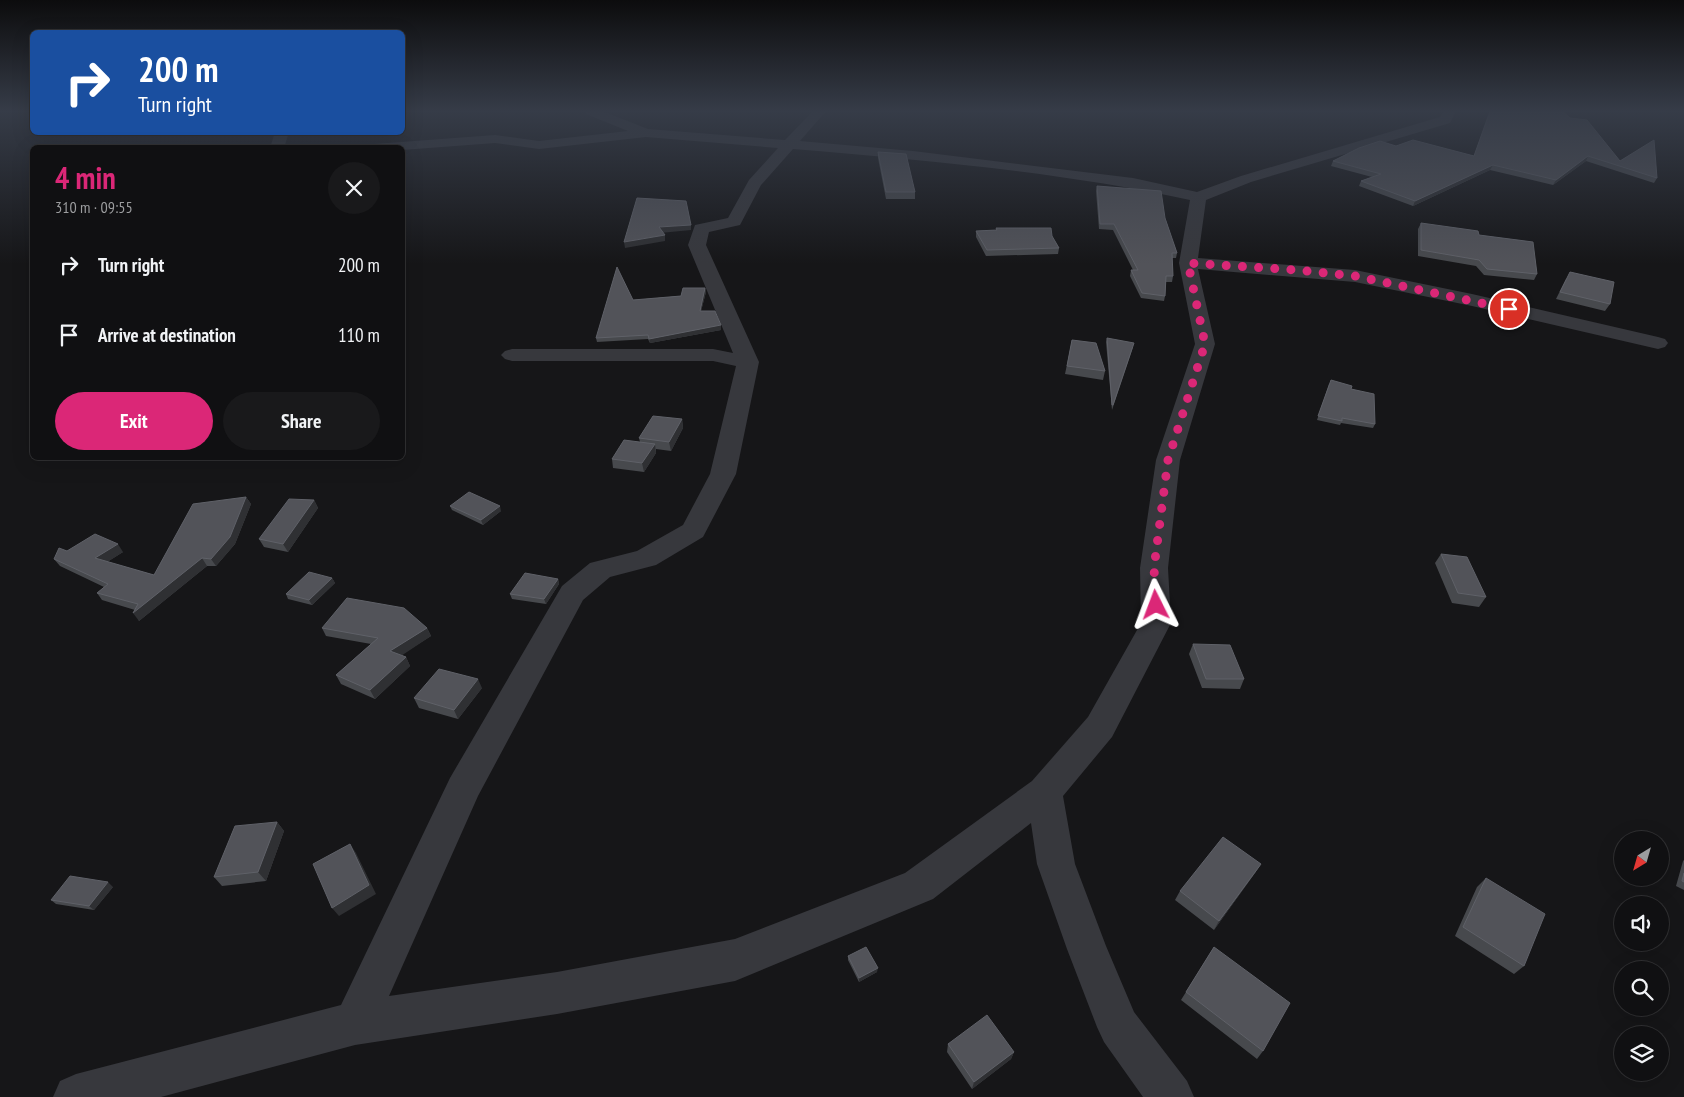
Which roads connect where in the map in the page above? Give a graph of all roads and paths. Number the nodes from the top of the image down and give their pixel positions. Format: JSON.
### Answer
{"nodes":[{"id":1,"x":774,"y":162,"type":"edge"},
{"id":2,"x":962,"y":162,"type":"edge"},
{"id":3,"x":1303,"y":162,"type":"edge"},
{"id":4,"x":1198,"y":197,"type":"junction"},
{"id":5,"x":1188,"y":263,"type":"junction"},
{"id":6,"x":1658,"y":344,"type":"dead end"},
{"id":7,"x":512,"y":355,"type":"dead end"},
{"id":8,"x":748,"y":362,"type":"junction"},
{"id":9,"x":1045,"y":792,"type":"junction"},
{"id":10,"x":355,"y":1023,"type":"junction"},
{"id":11,"x":76,"y":1097,"type":"edge"},
{"id":12,"x":1171,"y":1097,"type":"edge"}],
"edges":[{"from":1,"to":8,"type":"street"},
{"from":2,"to":4,"type":"street"},
{"from":3,"to":4,"type":"street"},
{"from":4,"to":5,"type":"street"},
{"from":5,"to":6,"type":"street"},
{"from":5,"to":9,"type":"street"},
{"from":7,"to":8,"type":"street"},
{"from":8,"to":10,"type":"street"},
{"from":9,"to":10,"type":"street"},
{"from":9,"to":12,"type":"street"},
{"from":10,"to":11,"type":"street"}]}
